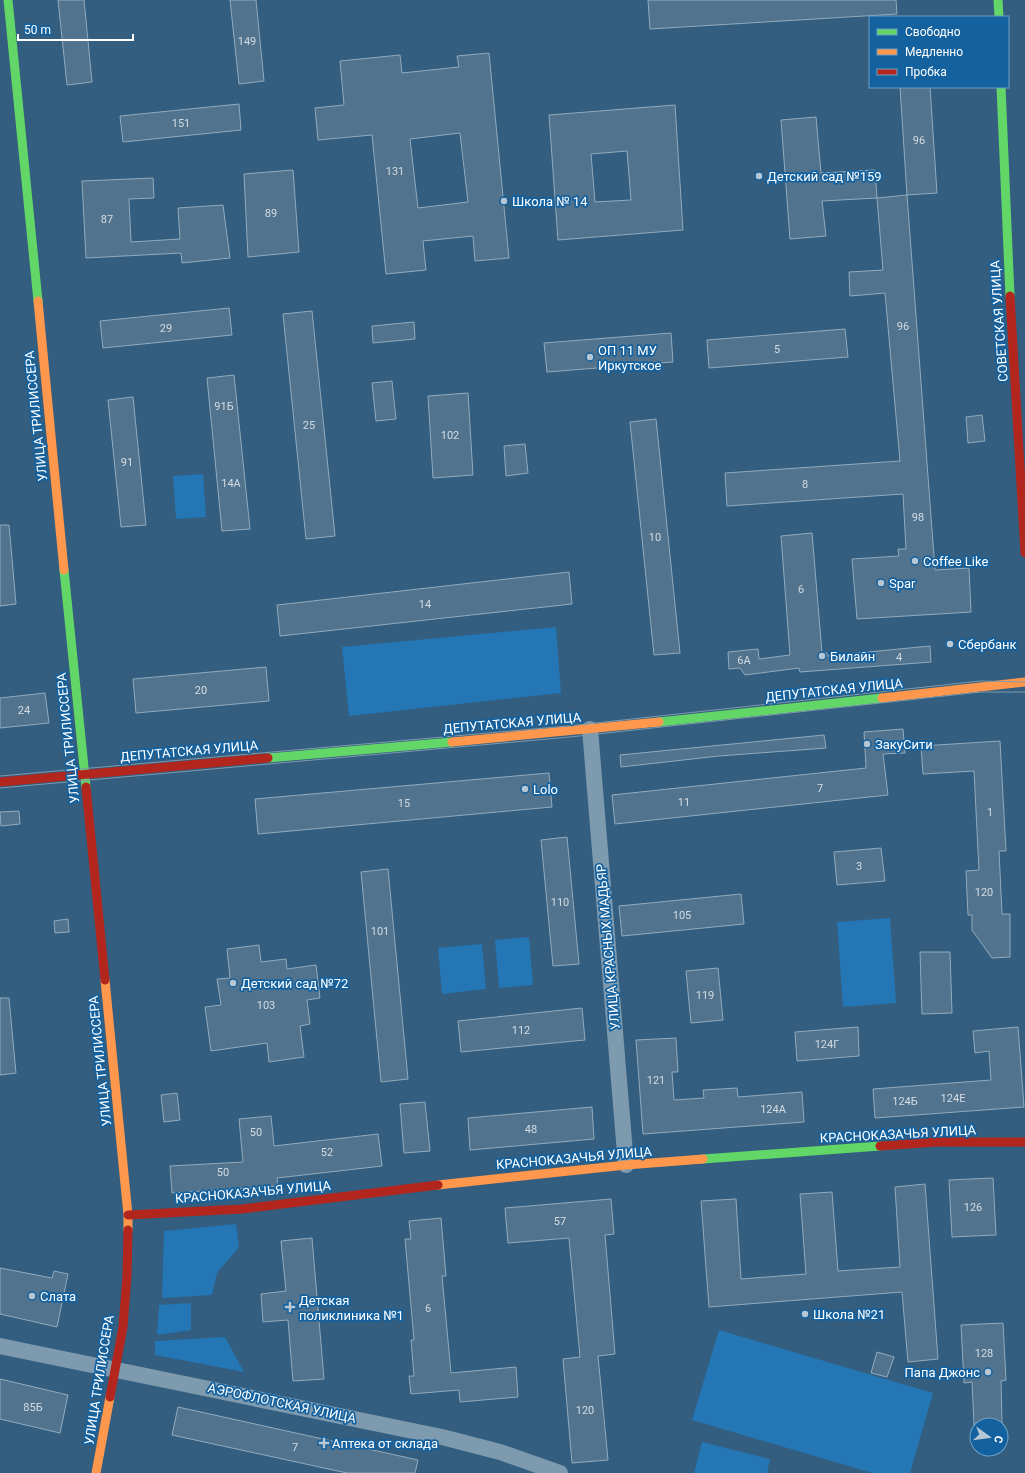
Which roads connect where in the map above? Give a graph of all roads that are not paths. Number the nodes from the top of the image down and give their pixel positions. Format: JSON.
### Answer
{"nodes":[{"id":1,"x":8,"y":0,"type":"edge"},
{"id":2,"x":998,"y":0,"type":"edge"},
{"id":3,"x":999,"y":16,"type":"edge"},
{"id":4,"x":1001,"y":88,"type":"edge"},
{"id":5,"x":1025,"y":553,"type":"edge"},
{"id":6,"x":1025,"y":682,"type":"edge"},
{"id":7,"x":590,"y":729,"type":"junction"},
{"id":8,"x":84,"y":774,"type":"junction"},
{"id":9,"x":0,"y":782,"type":"edge"},
{"id":10,"x":1025,"y":1142,"type":"edge"},
{"id":11,"x":626,"y":1165,"type":"junction"},
{"id":12,"x":128,"y":1215,"type":"junction"},
{"id":13,"x":0,"y":1346,"type":"edge"},
{"id":14,"x":116,"y":1369,"type":"junction"},
{"id":15,"x":96,"y":1473,"type":"edge"},
{"id":16,"x":560,"y":1473,"type":"edge"}],
"edges":[{"from":1,"to":8,"type":"street","name":"УЛИЦА ТРИЛИССЕРА"},
{"from":2,"to":3,"type":"street"},
{"from":4,"to":5,"type":"street","name":"СОВЕТСКАЯ УЛИЦА"},
{"from":6,"to":7,"type":"street","name":"ДЕПУТАТСКАЯ УЛИЦА"},
{"from":7,"to":8,"type":"street","name":"ДЕПУТАТСКАЯ УЛИЦА"},
{"from":7,"to":11,"type":"street","name":"УЛИЦА КРАСНЫХ МАДЬЯР"},
{"from":8,"to":9,"type":"street","name":"ДЕПУТАТСКАЯ УЛИЦА"},
{"from":8,"to":12,"type":"street","name":"УЛИЦА ТРИЛИССЕРА"},
{"from":10,"to":11,"type":"street","name":"КРАСНОКАЗАЧЬЯ УЛИЦА"},
{"from":11,"to":12,"type":"street","name":"КРАСНОКАЗАЧЬЯ УЛИЦА"},
{"from":12,"to":14,"type":"street","name":"УЛИЦА ТРИЛИССЕРА"},
{"from":13,"to":14,"type":"street","name":"АЭРОФЛОТСКАЯ УЛИЦА"},
{"from":14,"to":15,"type":"street","name":"УЛИЦА ТРИЛИССЕРА"},
{"from":14,"to":16,"type":"street","name":"АЭРОФЛОТСКАЯ УЛИЦА"}]}
